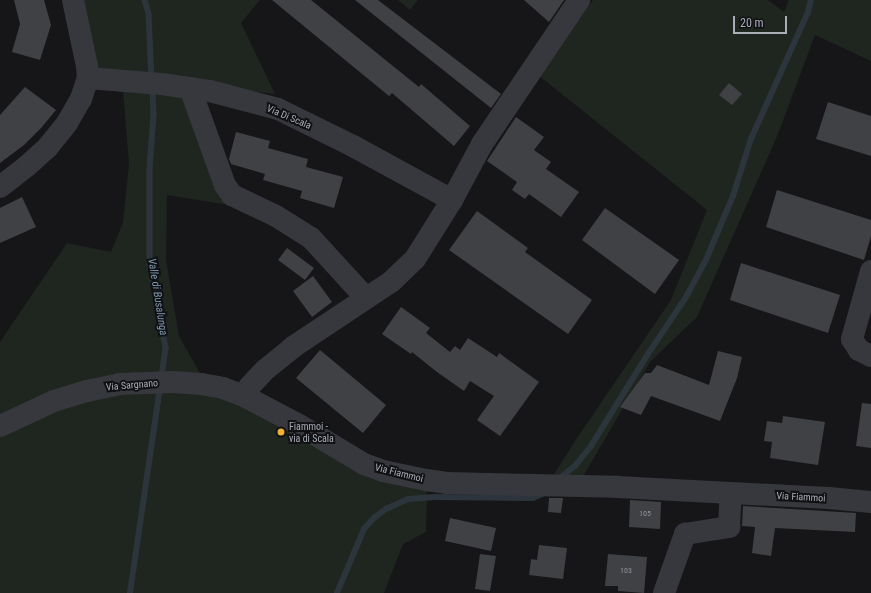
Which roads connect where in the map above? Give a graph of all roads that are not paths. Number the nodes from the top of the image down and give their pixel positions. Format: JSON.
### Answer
{"nodes":[{"id":1,"x":73,"y":0,"type":"edge"},
{"id":2,"x":579,"y":0,"type":"edge"},
{"id":3,"x":88,"y":78,"type":"junction"},
{"id":4,"x":190,"y":88,"type":"junction"},
{"id":5,"x":0,"y":187,"type":"edge"},
{"id":6,"x":452,"y":200,"type":"junction"},
{"id":7,"x":871,"y":271,"type":"edge"},
{"id":8,"x":366,"y":298,"type":"junction"},
{"id":9,"x":871,"y":356,"type":"edge"},
{"id":10,"x":246,"y":397,"type":"junction"},
{"id":11,"x":0,"y":426,"type":"edge"},
{"id":12,"x":731,"y":493,"type":"junction"},
{"id":13,"x":871,"y":502,"type":"edge"},
{"id":14,"x":664,"y":593,"type":"edge"}],
"edges":[{"from":1,"to":3,"type":"street"},
{"from":2,"to":6,"type":"street"},
{"from":3,"to":4,"type":"street","name":"Via Di Scala"},
{"from":3,"to":5,"type":"street"},
{"from":4,"to":6,"type":"street","name":"Via Di Scala"},
{"from":4,"to":8,"type":"street"},
{"from":6,"to":8,"type":"street"},
{"from":7,"to":9,"type":"street"},
{"from":8,"to":10,"type":"street"},
{"from":10,"to":11,"type":"street","name":"Via Sargnano"},
{"from":10,"to":12,"type":"street","name":"Via Fiammoi"},
{"from":12,"to":13,"type":"street","name":"Via Fiammoi"},
{"from":12,"to":14,"type":"street"}]}
